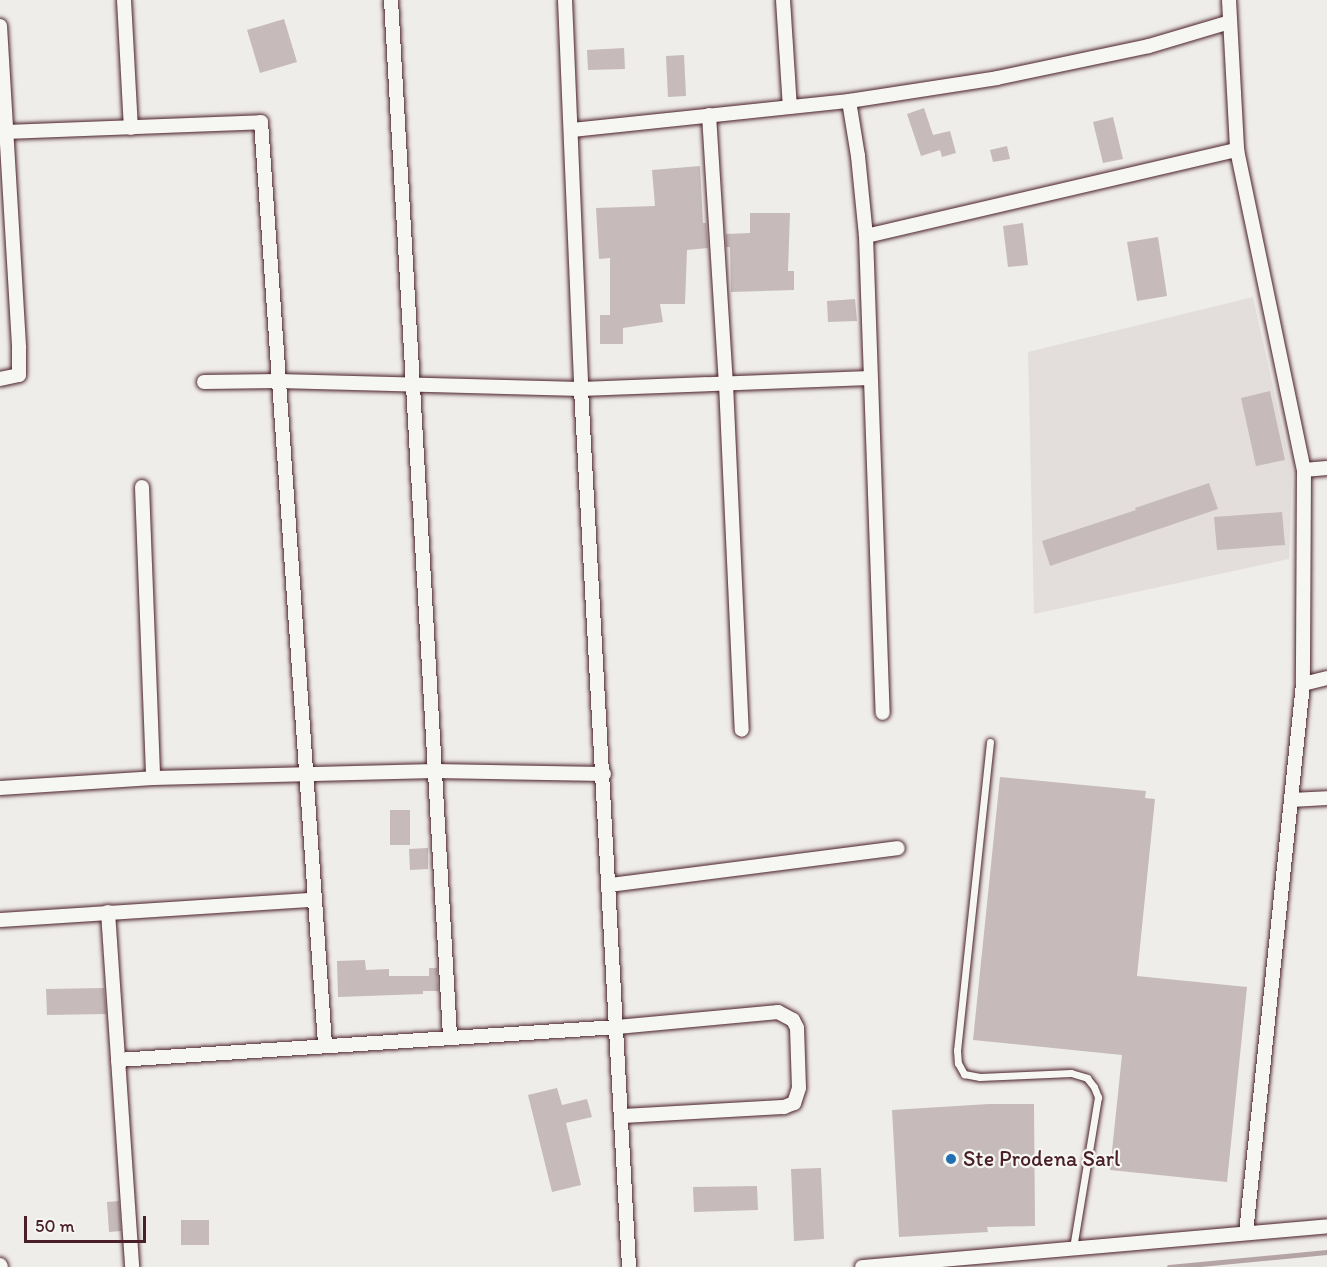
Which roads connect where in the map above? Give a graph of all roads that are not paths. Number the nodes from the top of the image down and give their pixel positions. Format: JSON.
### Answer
{"nodes":[{"id":1,"x":124,"y":0,"type":"edge"},
{"id":2,"x":391,"y":0,"type":"edge"},
{"id":3,"x":565,"y":0,"type":"edge"},
{"id":4,"x":783,"y":0,"type":"edge"},
{"id":5,"x":1229,"y":0,"type":"edge"},
{"id":6,"x":1230,"y":22,"type":"junction"},
{"id":7,"x":0,"y":26,"type":"edge"},
{"id":8,"x":849,"y":101,"type":"junction"},
{"id":9,"x":790,"y":107,"type":"junction"},
{"id":10,"x":709,"y":115,"type":"junction"},
{"id":11,"x":131,"y":128,"type":"junction"},
{"id":12,"x":572,"y":130,"type":"junction"},
{"id":13,"x":6,"y":132,"type":"junction"},
{"id":14,"x":1237,"y":150,"type":"junction"},
{"id":15,"x":6,"y":224,"type":"edge"},
{"id":16,"x":866,"y":236,"type":"junction"},
{"id":17,"x":870,"y":378,"type":"junction"},
{"id":18,"x":0,"y":379,"type":"edge"},
{"id":19,"x":278,"y":381,"type":"junction"},
{"id":20,"x":204,"y":382,"type":"dead end"},
{"id":21,"x":726,"y":384,"type":"junction"},
{"id":22,"x":413,"y":386,"type":"junction"},
{"id":23,"x":581,"y":389,"type":"junction"},
{"id":24,"x":1327,"y":468,"type":"edge"},
{"id":25,"x":1304,"y":470,"type":"junction"},
{"id":26,"x":142,"y":487,"type":"dead end"},
{"id":27,"x":1327,"y":678,"type":"edge"},
{"id":28,"x":1303,"y":684,"type":"junction"},
{"id":29,"x":883,"y":713,"type":"dead end"},
{"id":30,"x":742,"y":730,"type":"dead end"},
{"id":31,"x":990,"y":742,"type":"dead end"},
{"id":32,"x":435,"y":771,"type":"junction"},
{"id":33,"x":604,"y":774,"type":"junction"},
{"id":34,"x":305,"y":776,"type":"junction"},
{"id":35,"x":153,"y":778,"type":"junction"},
{"id":36,"x":0,"y":788,"type":"edge"},
{"id":37,"x":1327,"y":798,"type":"edge"},
{"id":38,"x":1291,"y":800,"type":"junction"},
{"id":39,"x":898,"y":848,"type":"dead end"},
{"id":40,"x":610,"y":885,"type":"junction"},
{"id":41,"x":313,"y":900,"type":"junction"},
{"id":42,"x":108,"y":912,"type":"junction"},
{"id":43,"x":0,"y":920,"type":"edge"},
{"id":44,"x":617,"y":1027,"type":"junction"},
{"id":45,"x":450,"y":1036,"type":"junction"},
{"id":46,"x":325,"y":1046,"type":"junction"},
{"id":47,"x":118,"y":1060,"type":"junction"},
{"id":48,"x":621,"y":1116,"type":"junction"},
{"id":49,"x":1327,"y":1226,"type":"edge"},
{"id":50,"x":1246,"y":1233,"type":"junction"},
{"id":51,"x":1073,"y":1248,"type":"junction"},
{"id":52,"x":132,"y":1267,"type":"edge"},
{"id":53,"x":629,"y":1267,"type":"edge"},
{"id":54,"x":862,"y":1267,"type":"edge"}],
"edges":[{"from":1,"to":11,"type":"street"},
{"from":2,"to":22,"type":"street"},
{"from":3,"to":12,"type":"street"},
{"from":4,"to":9,"type":"street"},
{"from":5,"to":6,"type":"street"},
{"from":6,"to":8,"type":"street"},
{"from":6,"to":14,"type":"street"},
{"from":7,"to":13,"type":"street"},
{"from":8,"to":9,"type":"street"},
{"from":8,"to":16,"type":"street"},
{"from":9,"to":10,"type":"street"},
{"from":10,"to":12,"type":"street"},
{"from":10,"to":21,"type":"street"},
{"from":11,"to":13,"type":"street"},
{"from":11,"to":19,"type":"street"},
{"from":12,"to":23,"type":"street"},
{"from":13,"to":15,"type":"street"},
{"from":14,"to":16,"type":"street"},
{"from":14,"to":25,"type":"street"},
{"from":15,"to":18,"type":"street"},
{"from":16,"to":17,"type":"street"},
{"from":17,"to":21,"type":"street"},
{"from":17,"to":29,"type":"street"},
{"from":19,"to":20,"type":"street"},
{"from":19,"to":22,"type":"street"},
{"from":19,"to":34,"type":"street"},
{"from":21,"to":23,"type":"street"},
{"from":21,"to":30,"type":"street"},
{"from":22,"to":23,"type":"street"},
{"from":22,"to":32,"type":"street"},
{"from":23,"to":33,"type":"street"},
{"from":24,"to":25,"type":"street"},
{"from":25,"to":28,"type":"street"},
{"from":26,"to":35,"type":"street"},
{"from":27,"to":28,"type":"street"},
{"from":28,"to":38,"type":"street"},
{"from":31,"to":51,"type":"lane"},
{"from":32,"to":33,"type":"street"},
{"from":32,"to":34,"type":"street"},
{"from":32,"to":45,"type":"street"},
{"from":33,"to":40,"type":"street"},
{"from":34,"to":35,"type":"street"},
{"from":34,"to":41,"type":"street"},
{"from":35,"to":36,"type":"street"},
{"from":37,"to":38,"type":"street"},
{"from":38,"to":50,"type":"street"},
{"from":39,"to":40,"type":"street"},
{"from":40,"to":44,"type":"street"},
{"from":41,"to":42,"type":"street"},
{"from":41,"to":46,"type":"street"},
{"from":42,"to":43,"type":"street"},
{"from":42,"to":47,"type":"street"},
{"from":44,"to":45,"type":"street"},
{"from":44,"to":48,"type":"street"},
{"from":44,"to":48,"type":"street"},
{"from":45,"to":46,"type":"street"},
{"from":46,"to":47,"type":"street"},
{"from":47,"to":52,"type":"street"},
{"from":48,"to":53,"type":"street"},
{"from":49,"to":50,"type":"street"},
{"from":50,"to":51,"type":"street"},
{"from":51,"to":54,"type":"street"}]}
